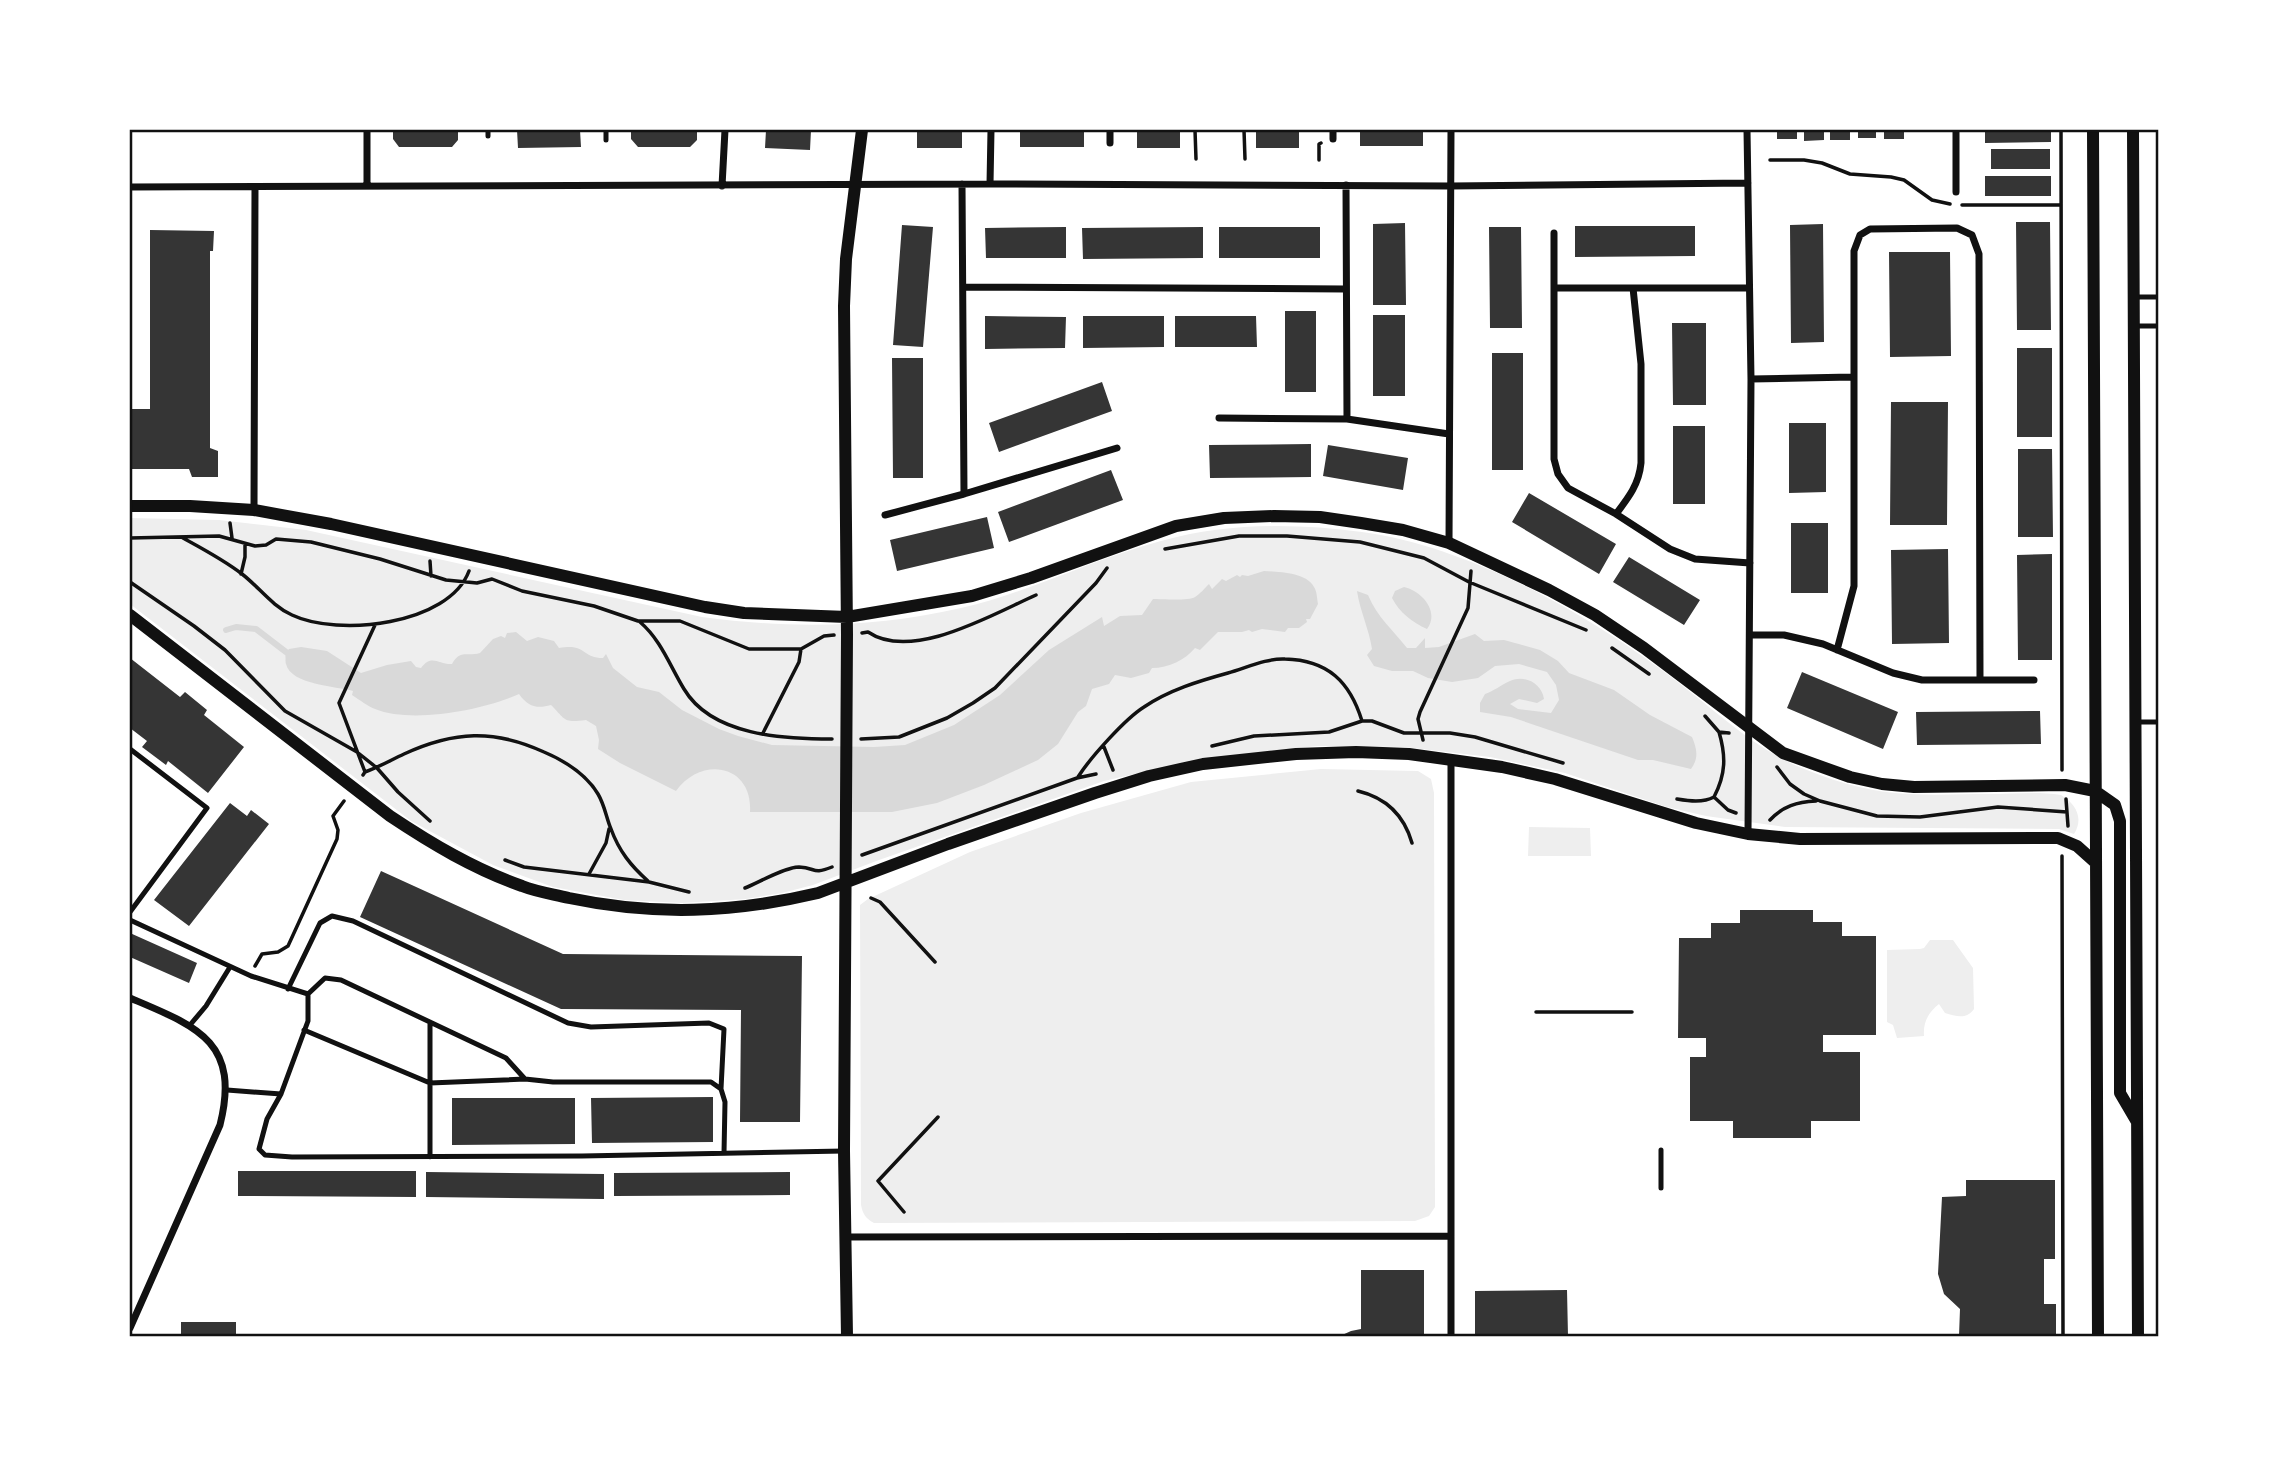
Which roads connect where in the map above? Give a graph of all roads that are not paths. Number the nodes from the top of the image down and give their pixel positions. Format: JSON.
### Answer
{"nodes":[{"id":1,"x":367,"y":130,"type":"edge"},
{"id":2,"x":606,"y":130,"type":"edge"},
{"id":3,"x":725,"y":130,"type":"edge"},
{"id":4,"x":862,"y":130,"type":"edge"},
{"id":5,"x":992,"y":130,"type":"edge"},
{"id":6,"x":1110,"y":130,"type":"edge"},
{"id":7,"x":1333,"y":130,"type":"edge"},
{"id":8,"x":1451,"y":130,"type":"edge"},
{"id":9,"x":1747,"y":130,"type":"edge"},
{"id":10,"x":1956,"y":130,"type":"edge"},
{"id":11,"x":2093,"y":130,"type":"edge"},
{"id":12,"x":2133,"y":130,"type":"edge"},
{"id":13,"x":1333,"y":139,"type":"dead end"},
{"id":14,"x":606,"y":140,"type":"dead end"},
{"id":15,"x":1110,"y":143,"type":"dead end"},
{"id":16,"x":1748,"y":183,"type":"junction"},
{"id":17,"x":962,"y":184,"type":"junction"},
{"id":18,"x":990,"y":184,"type":"junction"},
{"id":19,"x":367,"y":186,"type":"junction"},
{"id":20,"x":722,"y":186,"type":"junction"},
{"id":21,"x":857,"y":186,"type":"junction"},
{"id":22,"x":1346,"y":186,"type":"junction"},
{"id":23,"x":1451,"y":186,"type":"junction"},
{"id":24,"x":130,"y":187,"type":"edge"},
{"id":25,"x":254,"y":187,"type":"junction"},
{"id":26,"x":1956,"y":192,"type":"road end"},
{"id":27,"x":1554,"y":233,"type":"dead end"},
{"id":28,"x":962,"y":287,"type":"junction"},
{"id":29,"x":1554,"y":288,"type":"junction"},
{"id":30,"x":1633,"y":288,"type":"junction"},
{"id":31,"x":1749,"y":288,"type":"junction"},
{"id":32,"x":1345,"y":289,"type":"junction"},
{"id":33,"x":2134,"y":297,"type":"junction"},
{"id":34,"x":2158,"y":297,"type":"edge"},
{"id":35,"x":2134,"y":326,"type":"junction"},
{"id":36,"x":2158,"y":326,"type":"edge"},
{"id":37,"x":1853,"y":377,"type":"junction"},
{"id":38,"x":1751,"y":379,"type":"junction"},
{"id":39,"x":1219,"y":418,"type":"dead end"},
{"id":40,"x":1347,"y":419,"type":"junction"},
{"id":41,"x":1449,"y":434,"type":"junction"},
{"id":42,"x":1117,"y":448,"type":"dead end"},
{"id":43,"x":964,"y":494,"type":"junction"},
{"id":44,"x":130,"y":506,"type":"edge"},
{"id":45,"x":254,"y":510,"type":"junction"},
{"id":46,"x":1616,"y":514,"type":"junction"},
{"id":47,"x":885,"y":515,"type":"dead end"},
{"id":48,"x":1449,"y":543,"type":"junction"},
{"id":49,"x":1750,"y":563,"type":"junction"},
{"id":50,"x":130,"y":615,"type":"edge"},
{"id":51,"x":847,"y":617,"type":"junction"},
{"id":52,"x":1750,"y":635,"type":"junction"},
{"id":53,"x":1837,"y":650,"type":"junction"},
{"id":54,"x":1980,"y":680,"type":"junction"},
{"id":55,"x":2034,"y":680,"type":"dead end"},
{"id":56,"x":2135,"y":722,"type":"junction"},
{"id":57,"x":2158,"y":722,"type":"edge"},
{"id":58,"x":1749,"y":727,"type":"junction"},
{"id":59,"x":130,"y":749,"type":"edge"},
{"id":60,"x":1451,"y":760,"type":"junction"},
{"id":61,"x":2095,"y":791,"type":"junction"},
{"id":62,"x":1748,"y":834,"type":"junction"},
{"id":63,"x":2096,"y":863,"type":"junction"},
{"id":64,"x":846,"y":881,"type":"junction"},
{"id":65,"x":130,"y":912,"type":"edge"},
{"id":66,"x":130,"y":920,"type":"edge"},
{"id":67,"x":230,"y":967,"type":"junction"},
{"id":68,"x":288,"y":989,"type":"junction"},
{"id":69,"x":308,"y":994,"type":"junction"},
{"id":70,"x":130,"y":998,"type":"edge"},
{"id":71,"x":430,"y":1022,"type":"junction"},
{"id":72,"x":190,"y":1025,"type":"junction"},
{"id":73,"x":304,"y":1030,"type":"junction"},
{"id":74,"x":525,"y":1079,"type":"junction"},
{"id":75,"x":430,"y":1083,"type":"junction"},
{"id":76,"x":721,"y":1089,"type":"junction"},
{"id":77,"x":227,"y":1090,"type":"junction"},
{"id":78,"x":281,"y":1094,"type":"junction"},
{"id":79,"x":2137,"y":1122,"type":"junction"},
{"id":80,"x":1661,"y":1150,"type":"dead end"},
{"id":81,"x":844,"y":1152,"type":"junction"},
{"id":82,"x":724,"y":1153,"type":"junction"},
{"id":83,"x":430,"y":1157,"type":"junction"},
{"id":84,"x":1661,"y":1188,"type":"dead end"},
{"id":85,"x":1451,"y":1236,"type":"junction"},
{"id":86,"x":844,"y":1237,"type":"junction"},
{"id":87,"x":130,"y":1328,"type":"edge"},
{"id":88,"x":847,"y":1336,"type":"edge"},
{"id":89,"x":1451,"y":1336,"type":"edge"},
{"id":90,"x":2098,"y":1336,"type":"edge"},
{"id":91,"x":2138,"y":1336,"type":"edge"}],
"edges":[{"from":1,"to":19,"type":"street"},
{"from":2,"to":14,"type":"lane"},
{"from":3,"to":20,"type":"street"},
{"from":4,"to":21,"type":"street"},
{"from":5,"to":18,"type":"street"},
{"from":6,"to":15,"type":"street"},
{"from":7,"to":13,"type":"street"},
{"from":8,"to":23,"type":"street"},
{"from":9,"to":16,"type":"street"},
{"from":10,"to":26,"type":"street"},
{"from":11,"to":61,"type":"street"},
{"from":12,"to":33,"type":"street"},
{"from":16,"to":23,"type":"street"},
{"from":16,"to":31,"type":"street"},
{"from":17,"to":18,"type":"street"},
{"from":17,"to":21,"type":"street"},
{"from":17,"to":28,"type":"street"},
{"from":18,"to":22,"type":"street"},
{"from":19,"to":20,"type":"street"},
{"from":19,"to":25,"type":"street"},
{"from":20,"to":21,"type":"street"},
{"from":21,"to":51,"type":"street"},
{"from":22,"to":23,"type":"street"},
{"from":22,"to":32,"type":"street"},
{"from":23,"to":41,"type":"street"},
{"from":24,"to":25,"type":"street"},
{"from":25,"to":45,"type":"street"},
{"from":27,"to":29,"type":"street"},
{"from":28,"to":32,"type":"street"},
{"from":28,"to":43,"type":"street"},
{"from":29,"to":30,"type":"street"},
{"from":29,"to":46,"type":"street"},
{"from":30,"to":31,"type":"street"},
{"from":30,"to":46,"type":"street"},
{"from":31,"to":38,"type":"street"},
{"from":32,"to":40,"type":"street"},
{"from":33,"to":34,"type":"lane"},
{"from":33,"to":35,"type":"street"},
{"from":35,"to":36,"type":"lane"},
{"from":35,"to":56,"type":"street"},
{"from":37,"to":38,"type":"street"},
{"from":37,"to":53,"type":"street"},
{"from":37,"to":54,"type":"street"},
{"from":38,"to":49,"type":"street"},
{"from":39,"to":40,"type":"street"},
{"from":40,"to":41,"type":"street"},
{"from":41,"to":48,"type":"street"},
{"from":42,"to":43,"type":"street"},
{"from":43,"to":47,"type":"street"},
{"from":44,"to":45,"type":"street"},
{"from":45,"to":51,"type":"street"},
{"from":46,"to":49,"type":"street"},
{"from":48,"to":51,"type":"street"},
{"from":48,"to":58,"type":"street"},
{"from":49,"to":52,"type":"street"},
{"from":50,"to":64,"type":"street"},
{"from":51,"to":64,"type":"street"},
{"from":52,"to":53,"type":"street"},
{"from":52,"to":58,"type":"street"},
{"from":53,"to":54,"type":"street"},
{"from":54,"to":55,"type":"street"},
{"from":56,"to":57,"type":"lane"},
{"from":56,"to":79,"type":"street"},
{"from":58,"to":61,"type":"street"},
{"from":58,"to":62,"type":"street"},
{"from":59,"to":65,"type":"lane"},
{"from":60,"to":62,"type":"street"},
{"from":60,"to":64,"type":"street"},
{"from":60,"to":85,"type":"street"},
{"from":61,"to":63,"type":"street"},
{"from":61,"to":79,"type":"street"},
{"from":62,"to":63,"type":"street"},
{"from":63,"to":90,"type":"street"},
{"from":64,"to":81,"type":"street"},
{"from":66,"to":67,"type":"lane"},
{"from":67,"to":68,"type":"lane"},
{"from":67,"to":72,"type":"lane"},
{"from":68,"to":69,"type":"lane"},
{"from":68,"to":76,"type":"lane"},
{"from":69,"to":71,"type":"lane"},
{"from":69,"to":73,"type":"lane"},
{"from":70,"to":72,"type":"street"},
{"from":71,"to":74,"type":"lane"},
{"from":71,"to":75,"type":"lane"},
{"from":72,"to":77,"type":"street"},
{"from":73,"to":75,"type":"lane"},
{"from":73,"to":78,"type":"lane"},
{"from":74,"to":75,"type":"lane"},
{"from":74,"to":76,"type":"lane"},
{"from":75,"to":83,"type":"lane"},
{"from":76,"to":82,"type":"lane"},
{"from":77,"to":78,"type":"lane"},
{"from":77,"to":87,"type":"street"},
{"from":78,"to":83,"type":"lane"},
{"from":79,"to":91,"type":"street"},
{"from":80,"to":84,"type":"lane"},
{"from":81,"to":82,"type":"lane"},
{"from":81,"to":86,"type":"street"},
{"from":82,"to":83,"type":"lane"},
{"from":85,"to":86,"type":"street"},
{"from":85,"to":89,"type":"street"},
{"from":86,"to":88,"type":"street"}]}
